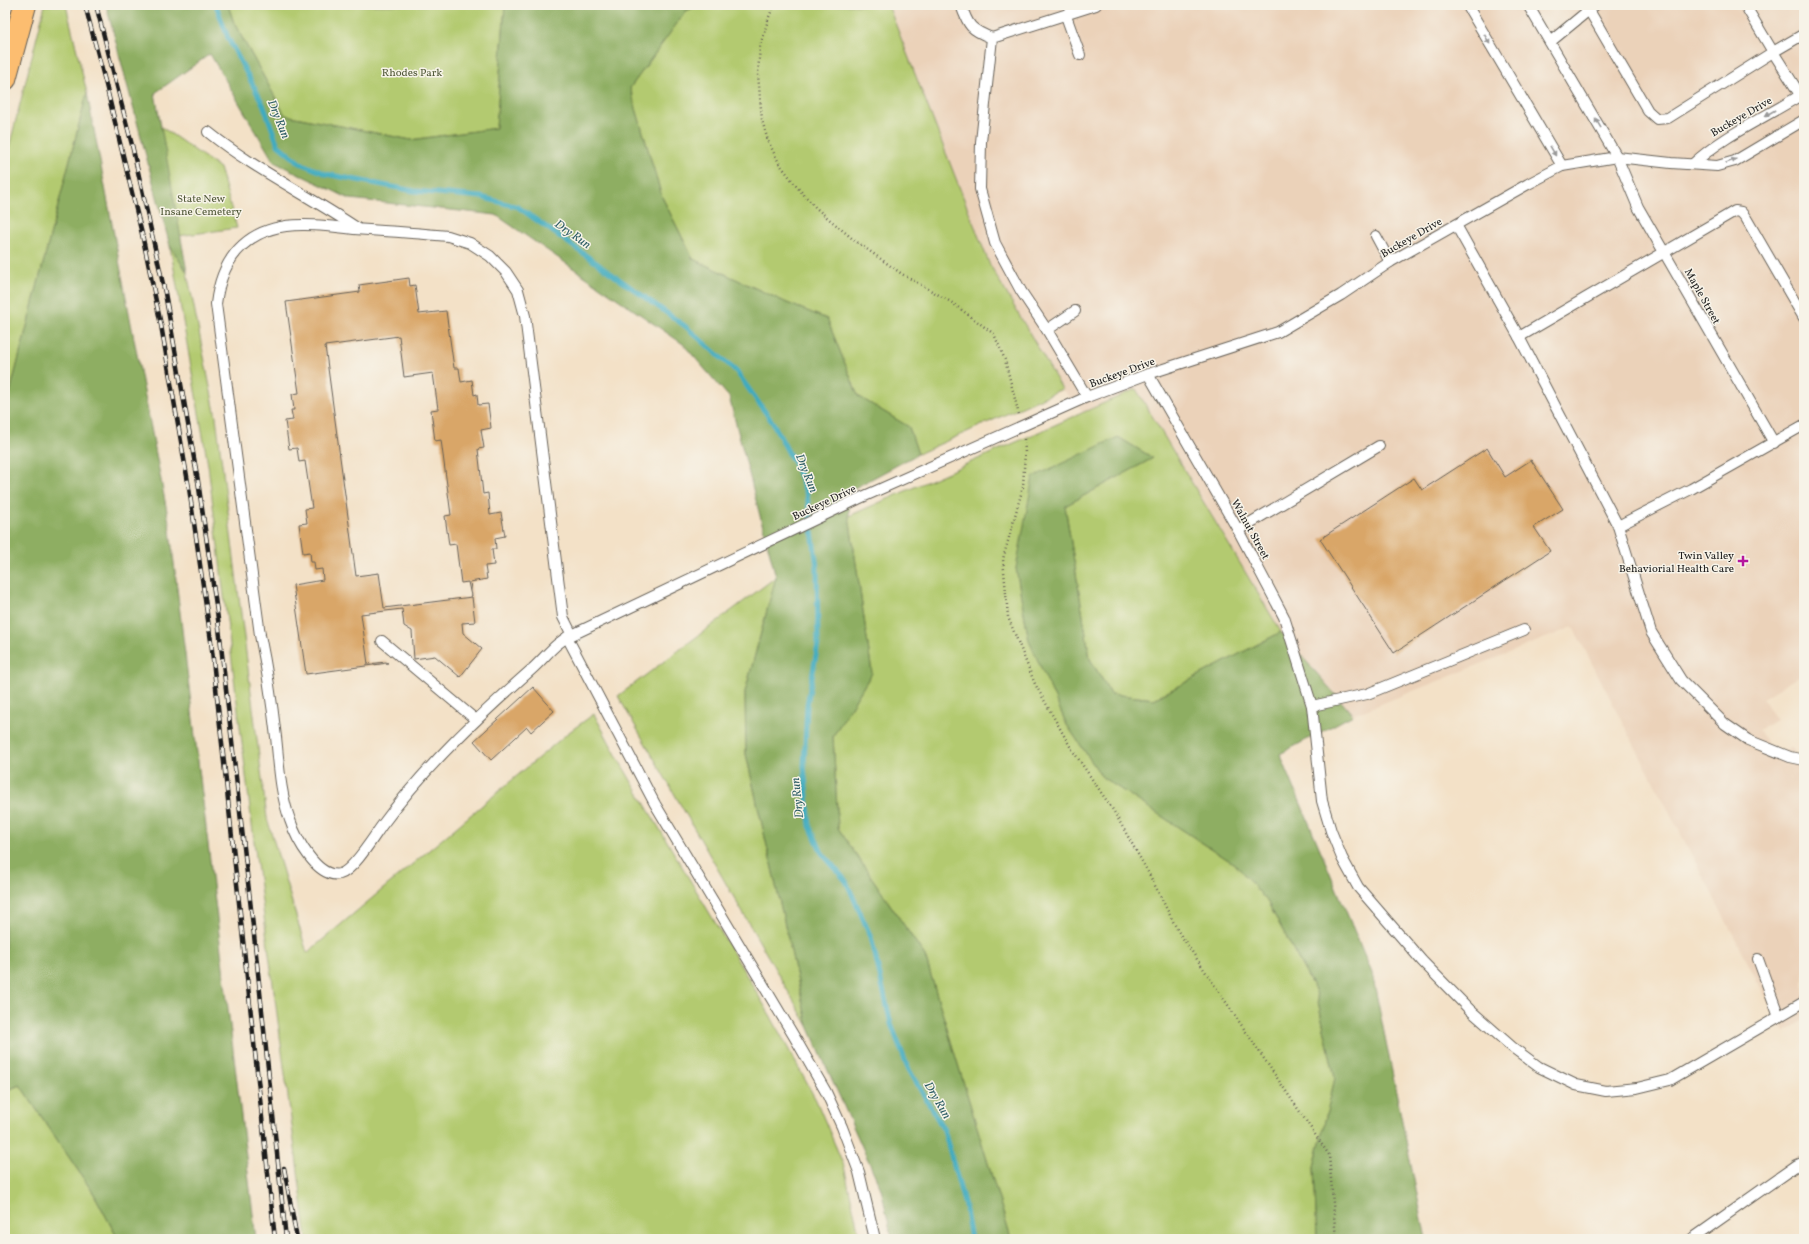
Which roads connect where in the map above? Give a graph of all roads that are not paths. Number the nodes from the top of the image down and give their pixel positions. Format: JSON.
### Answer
{"nodes":[{"id":1,"x":961,"y":5,"type":"edge"},
{"id":2,"x":1096,"y":5,"type":"edge"},
{"id":3,"x":1467,"y":5,"type":"edge"},
{"id":4,"x":1528,"y":5,"type":"edge"},
{"id":5,"x":1745,"y":5,"type":"edge"},
{"id":6,"x":1590,"y":7,"type":"edge"},
{"id":7,"x":24,"y":9,"type":"edge"},
{"id":8,"x":1066,"y":16,"type":"junction"},
{"id":9,"x":1804,"y":34,"type":"edge"},
{"id":10,"x":992,"y":38,"type":"junction"},
{"id":11,"x":1550,"y":42,"type":"junction"},
{"id":12,"x":1773,"y":52,"type":"junction"},
{"id":13,"x":1080,"y":55,"type":"dead end"},
{"id":14,"x":5,"y":79,"type":"edge"},
{"id":15,"x":1803,"y":97,"type":"edge"},
{"id":16,"x":1804,"y":120,"type":"edge"},
{"id":17,"x":208,"y":132,"type":"dead end"},
{"id":18,"x":1617,"y":157,"type":"junction"},
{"id":19,"x":1693,"y":164,"type":"junction"},
{"id":20,"x":1562,"y":166,"type":"junction"},
{"id":21,"x":1456,"y":225,"type":"junction"},
{"id":22,"x":358,"y":229,"type":"junction"},
{"id":23,"x":1376,"y":236,"type":"dead end"},
{"id":24,"x":1665,"y":252,"type":"junction"},
{"id":25,"x":1390,"y":262,"type":"junction"},
{"id":26,"x":1074,"y":311,"type":"dead end"},
{"id":27,"x":1804,"y":318,"type":"edge"},
{"id":28,"x":1047,"y":330,"type":"junction"},
{"id":29,"x":1519,"y":337,"type":"junction"},
{"id":30,"x":1148,"y":374,"type":"junction"},
{"id":31,"x":1087,"y":397,"type":"junction"},
{"id":32,"x":1804,"y":426,"type":"edge"},
{"id":33,"x":1774,"y":443,"type":"junction"},
{"id":34,"x":1378,"y":446,"type":"dead end"},
{"id":35,"x":1618,"y":526,"type":"junction"},
{"id":36,"x":1238,"y":530,"type":"junction"},
{"id":37,"x":1524,"y":630,"type":"dead end"},
{"id":38,"x":566,"y":638,"type":"junction"},
{"id":39,"x":382,"y":640,"type":"dead end"},
{"id":40,"x":1312,"y":706,"type":"junction"},
{"id":41,"x":476,"y":720,"type":"junction"},
{"id":42,"x":1804,"y":760,"type":"edge"},
{"id":43,"x":1758,"y":960,"type":"dead end"},
{"id":44,"x":1804,"y":1002,"type":"edge"},
{"id":45,"x":1779,"y":1017,"type":"junction"},
{"id":46,"x":1804,"y":1162,"type":"edge"},
{"id":47,"x":875,"y":1239,"type":"edge"},
{"id":48,"x":1692,"y":1239,"type":"edge"}],
"edges":[{"from":1,"to":10,"type":"lane"},
{"from":2,"to":8,"type":"lane"},
{"from":3,"to":20,"type":"lane","one_way":true},
{"from":4,"to":11,"type":"lane","name":"Maple Street"},
{"from":5,"to":12,"type":"lane"},
{"from":6,"to":11,"type":"lane"},
{"from":6,"to":12,"type":"lane"},
{"from":7,"to":14,"type":"highway"},
{"from":8,"to":10,"type":"lane"},
{"from":8,"to":13,"type":"lane"},
{"from":9,"to":12,"type":"lane"},
{"from":10,"to":28,"type":"lane"},
{"from":18,"to":11,"type":"lane","name":"Maple Street","one_way":true},
{"from":12,"to":15,"type":"lane"},
{"from":15,"to":19,"type":"lane","name":"Buckeye Drive","one_way":true},
{"from":19,"to":16,"type":"lane","name":"Buckeye Drive","one_way":true},
{"from":17,"to":22,"type":"lane"},
{"from":18,"to":19,"type":"lane","name":"Buckeye Drive"},
{"from":18,"to":20,"type":"lane","name":"Buckeye Drive"},
{"from":18,"to":24,"type":"lane","name":"Maple Street"},
{"from":20,"to":21,"type":"lane","name":"Buckeye Drive"},
{"from":21,"to":25,"type":"lane","name":"Buckeye Drive"},
{"from":21,"to":29,"type":"lane"},
{"from":22,"to":38,"type":"lane"},
{"from":22,"to":41,"type":"lane"},
{"from":23,"to":25,"type":"lane"},
{"from":24,"to":27,"type":"lane"},
{"from":24,"to":29,"type":"lane"},
{"from":24,"to":33,"type":"lane","name":"Maple Street"},
{"from":25,"to":30,"type":"lane","name":"Buckeye Drive"},
{"from":26,"to":28,"type":"lane"},
{"from":28,"to":31,"type":"lane"},
{"from":29,"to":35,"type":"lane"},
{"from":30,"to":31,"type":"lane","name":"Buckeye Drive"},
{"from":30,"to":36,"type":"lane","name":"Walnut Street"},
{"from":31,"to":38,"type":"lane","name":"Buckeye Drive"},
{"from":32,"to":33,"type":"lane"},
{"from":33,"to":35,"type":"lane"},
{"from":34,"to":36,"type":"lane"},
{"from":35,"to":42,"type":"lane"},
{"from":36,"to":40,"type":"lane","name":"Walnut Street"},
{"from":37,"to":40,"type":"lane"},
{"from":38,"to":41,"type":"lane"},
{"from":38,"to":47,"type":"lane"},
{"from":39,"to":41,"type":"lane"},
{"from":40,"to":45,"type":"lane","name":"Walnut Street"},
{"from":43,"to":45,"type":"lane"},
{"from":44,"to":45,"type":"lane","name":"Walnut Street"},
{"from":46,"to":48,"type":"lane"}]}
